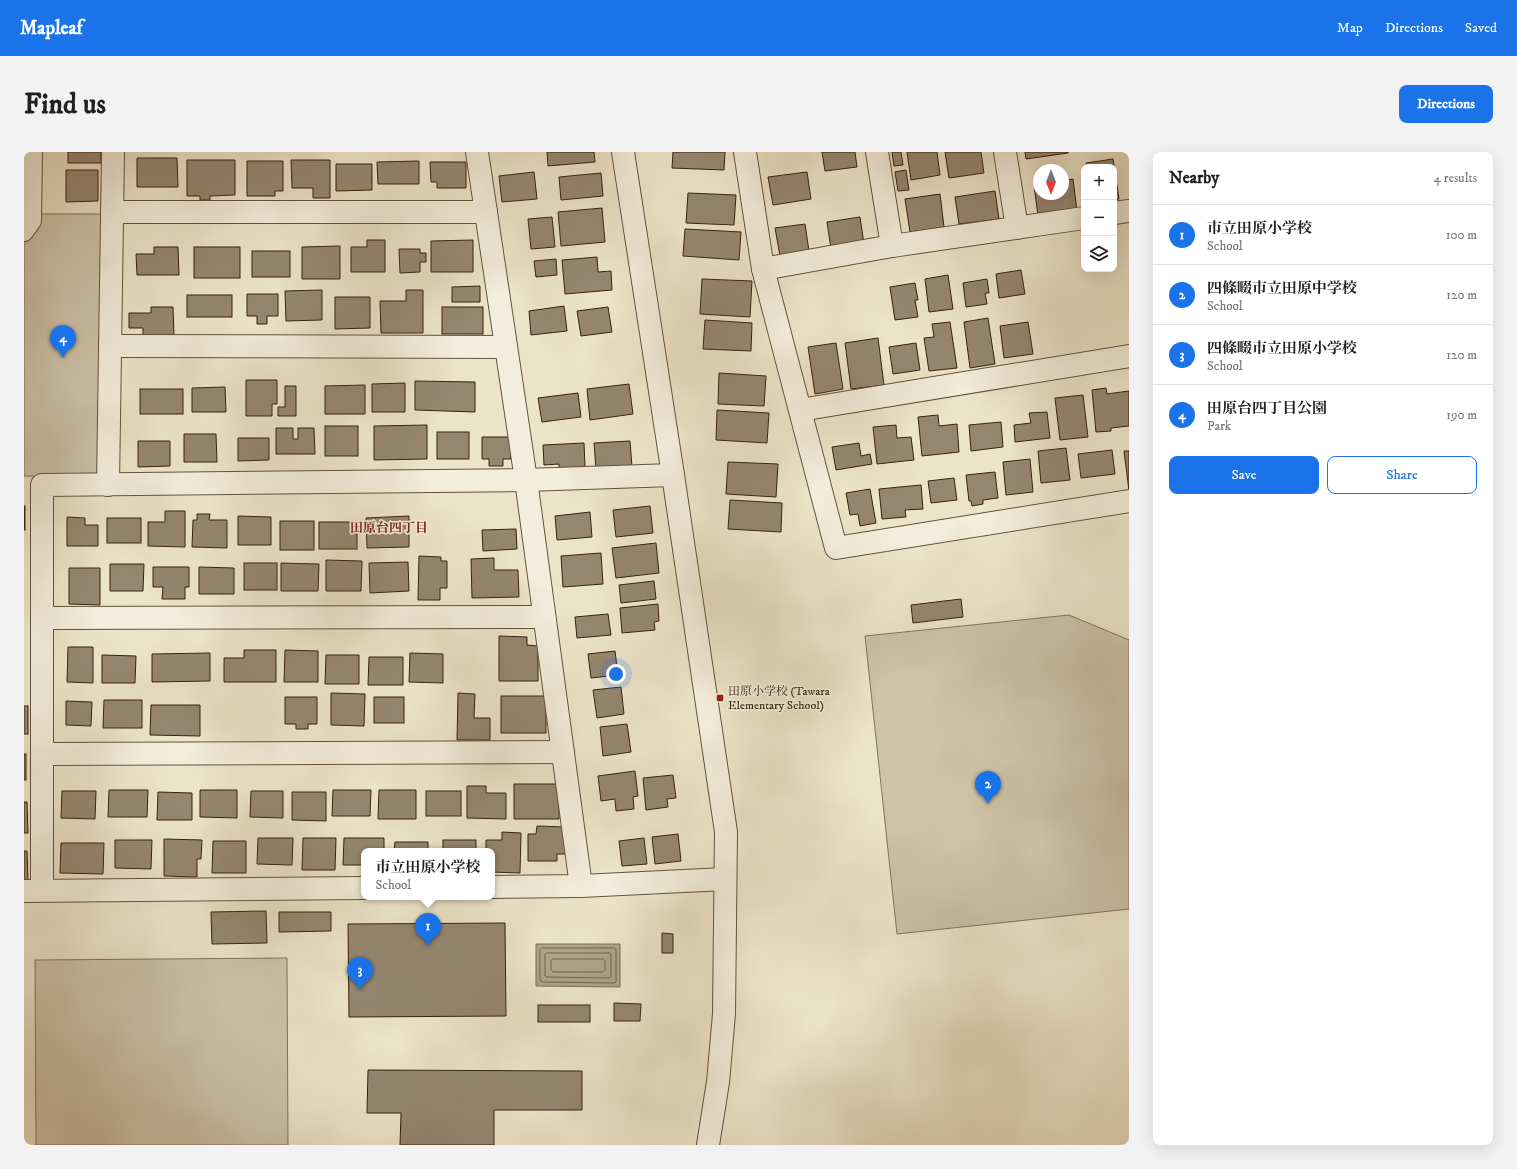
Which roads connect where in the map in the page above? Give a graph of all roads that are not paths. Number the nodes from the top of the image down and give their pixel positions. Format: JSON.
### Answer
{"nodes":[{"id":1,"x":33,"y":152,"type":"edge"},
{"id":2,"x":113,"y":152,"type":"edge"},
{"id":3,"x":477,"y":152,"type":"edge"},
{"id":4,"x":623,"y":152,"type":"edge"},
{"id":5,"x":746,"y":152,"type":"edge"},
{"id":6,"x":877,"y":152,"type":"edge"},
{"id":7,"x":1005,"y":152,"type":"edge"},
{"id":8,"x":1129,"y":211,"type":"edge"},
{"id":9,"x":112,"y":212,"type":"junction"},
{"id":10,"x":486,"y":212,"type":"junction"},
{"id":11,"x":1117,"y":213,"type":"edge"},
{"id":12,"x":1081,"y":218,"type":"edge"},
{"id":13,"x":1017,"y":228,"type":"junction"},
{"id":14,"x":24,"y":232,"type":"edge"},
{"id":15,"x":892,"y":246,"type":"junction"},
{"id":16,"x":764,"y":269,"type":"junction"},
{"id":17,"x":110,"y":346,"type":"junction"},
{"id":18,"x":506,"y":347,"type":"junction"},
{"id":19,"x":1129,"y":356,"type":"edge"},
{"id":20,"x":800,"y":410,"type":"junction"},
{"id":21,"x":673,"y":475,"type":"junction"},
{"id":22,"x":526,"y":480,"type":"junction"},
{"id":23,"x":108,"y":485,"type":"junction"},
{"id":24,"x":1129,"y":501,"type":"edge"},
{"id":25,"x":544,"y":616,"type":"junction"},
{"id":26,"x":42,"y":618,"type":"junction"},
{"id":27,"x":563,"y":752,"type":"junction"},
{"id":28,"x":42,"y":754,"type":"junction"},
{"id":29,"x":725,"y":879,"type":"junction"},
{"id":30,"x":581,"y":886,"type":"junction"},
{"id":31,"x":495,"y":887,"type":"edge"},
{"id":32,"x":361,"y":888,"type":"edge"},
{"id":33,"x":33,"y":890,"type":"edge"},
{"id":34,"x":708,"y":1145,"type":"edge"}],
"edges":[{"from":1,"to":14,"type":"street"},
{"from":2,"to":9,"type":"street"},
{"from":3,"to":10,"type":"street"},
{"from":4,"to":21,"type":"street"},
{"from":5,"to":16,"type":"street"},
{"from":6,"to":15,"type":"street"},
{"from":7,"to":13,"type":"street"},
{"from":8,"to":11,"type":"street"},
{"from":9,"to":10,"type":"street"},
{"from":9,"to":17,"type":"street"},
{"from":10,"to":18,"type":"street"},
{"from":12,"to":13,"type":"street"},
{"from":13,"to":15,"type":"street"},
{"from":15,"to":16,"type":"street"},
{"from":16,"to":20,"type":"street"},
{"from":17,"to":18,"type":"street"},
{"from":17,"to":23,"type":"street"},
{"from":18,"to":22,"type":"street"},
{"from":19,"to":20,"type":"street"},
{"from":20,"to":24,"type":"street"},
{"from":21,"to":22,"type":"street"},
{"from":21,"to":29,"type":"street"},
{"from":22,"to":23,"type":"street"},
{"from":22,"to":25,"type":"street"},
{"from":23,"to":26,"type":"street"},
{"from":25,"to":26,"type":"street"},
{"from":25,"to":27,"type":"street"},
{"from":26,"to":28,"type":"street"},
{"from":27,"to":28,"type":"street"},
{"from":27,"to":30,"type":"street"},
{"from":28,"to":33,"type":"street"},
{"from":29,"to":30,"type":"street"},
{"from":29,"to":34,"type":"street"},
{"from":30,"to":31,"type":"street"},
{"from":32,"to":33,"type":"street"}]}
